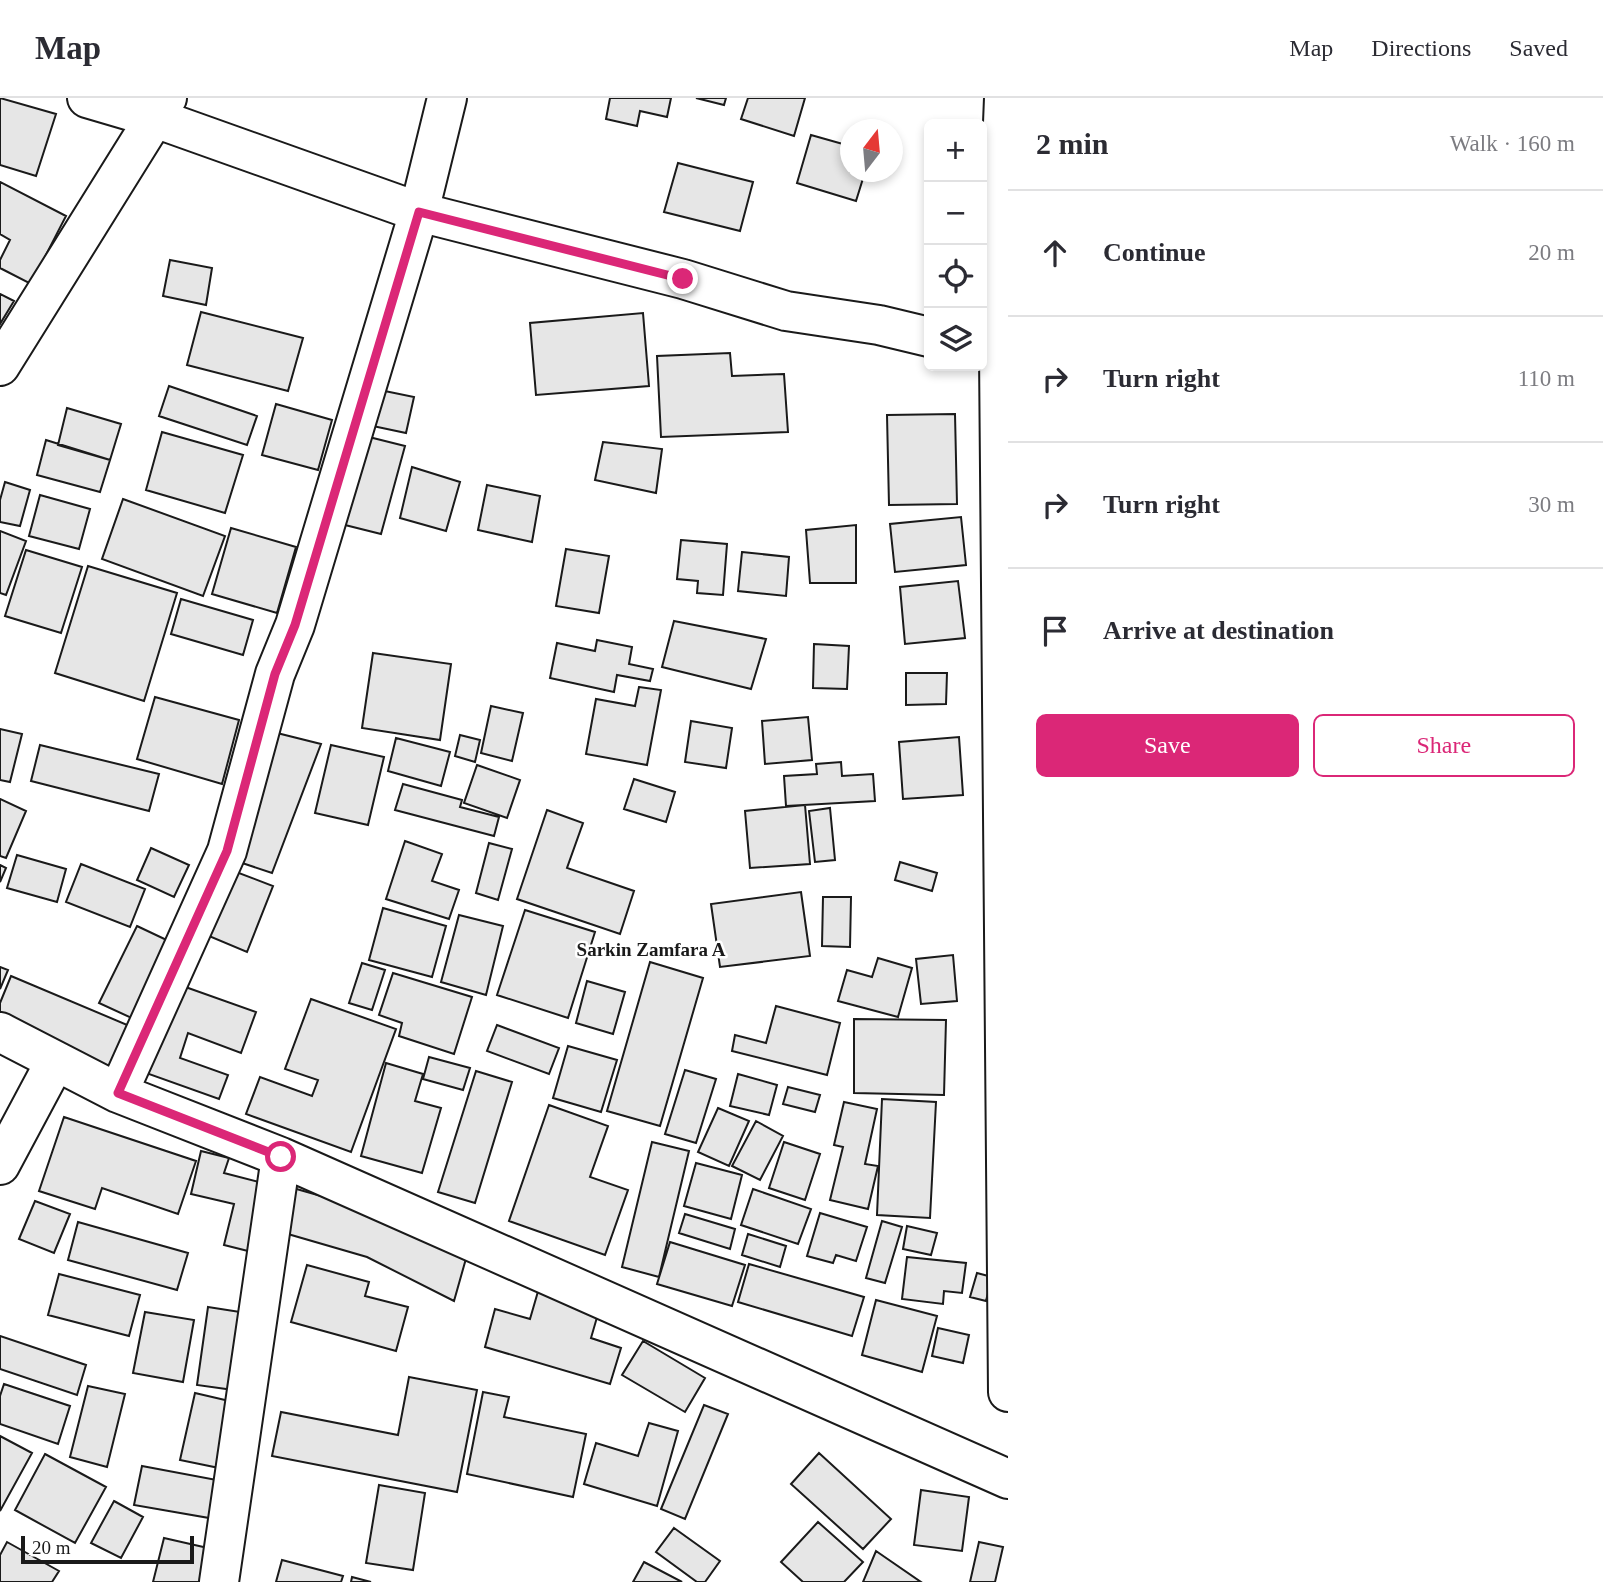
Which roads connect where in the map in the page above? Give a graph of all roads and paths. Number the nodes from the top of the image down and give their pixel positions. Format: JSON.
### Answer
{"nodes":[{"id":1,"x":87,"y":98,"type":"edge"},
{"id":2,"x":447,"y":98,"type":"edge"},
{"id":3,"x":1004,"y":98,"type":"edge"},
{"id":4,"x":161,"y":108,"type":"edge"},
{"id":5,"x":1005,"y":145,"type":"edge"},
{"id":6,"x":1004,"y":198,"type":"edge"},
{"id":7,"x":419,"y":212,"type":"junction"},
{"id":8,"x":924,"y":336,"type":"edge"},
{"id":9,"x":990,"y":352,"type":"edge"},
{"id":10,"x":0,"y":366,"type":"edge"},
{"id":11,"x":0,"y":1032,"type":"edge"},
{"id":12,"x":55,"y":1062,"type":"junction"},
{"id":13,"x":118,"y":1093,"type":"junction"},
{"id":14,"x":281,"y":1157,"type":"junction"},
{"id":15,"x":0,"y":1165,"type":"edge"},
{"id":16,"x":1008,"y":1392,"type":"edge"},
{"id":17,"x":1008,"y":1479,"type":"edge"},
{"id":18,"x":219,"y":1582,"type":"edge"}],
"edges":[{"from":1,"to":4,"type":"street"},
{"from":2,"to":7,"type":"street"},
{"from":3,"to":5,"type":"street"},
{"from":4,"to":7,"type":"street"},
{"from":4,"to":10,"type":"street"},
{"from":5,"to":6,"type":"street"},
{"from":6,"to":9,"type":"street"},
{"from":7,"to":8,"type":"street"},
{"from":7,"to":13,"type":"street"},
{"from":9,"to":16,"type":"street"},
{"from":11,"to":12,"type":"street"},
{"from":12,"to":13,"type":"street"},
{"from":12,"to":15,"type":"street"},
{"from":13,"to":14,"type":"street"},
{"from":14,"to":17,"type":"street"},
{"from":14,"to":18,"type":"street"}]}
